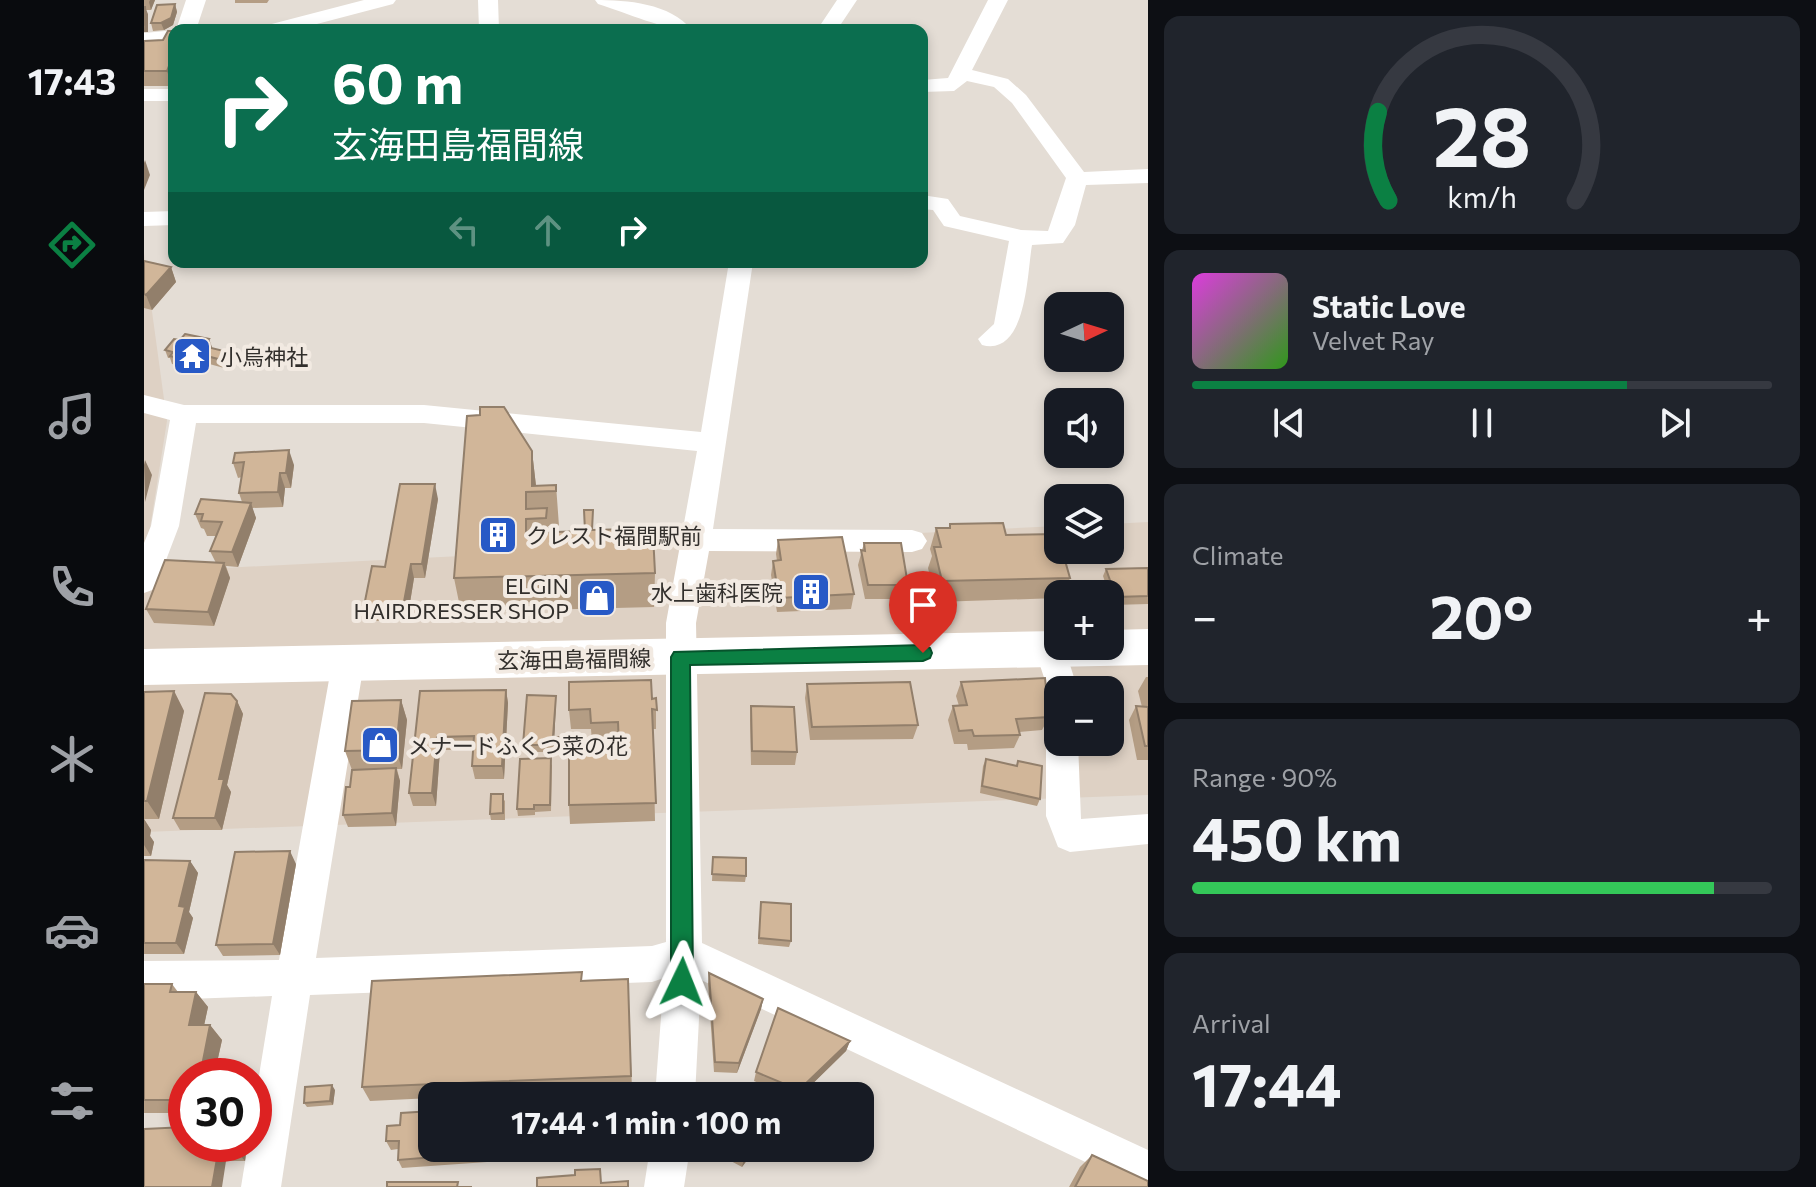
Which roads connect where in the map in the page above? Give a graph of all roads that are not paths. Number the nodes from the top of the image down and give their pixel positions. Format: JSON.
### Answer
{"nodes":[{"id":1,"x":196,"y":0,"type":"edge"},
{"id":2,"x":386,"y":0,"type":"edge"},
{"id":3,"x":488,"y":0,"type":"edge"},
{"id":4,"x":605,"y":0,"type":"edge"},
{"id":5,"x":677,"y":0,"type":"edge"},
{"id":6,"x":847,"y":0,"type":"edge"},
{"id":7,"x":998,"y":0,"type":"edge"},
{"id":8,"x":275,"y":10,"type":"dead end"},
{"id":9,"x":188,"y":24,"type":"edge"},
{"id":10,"x":271,"y":24,"type":"edge"},
{"id":11,"x":292,"y":24,"type":"edge"},
{"id":12,"x":489,"y":24,"type":"edge"},
{"id":13,"x":674,"y":24,"type":"edge"},
{"id":14,"x":831,"y":24,"type":"edge"},
{"id":15,"x":168,"y":36,"type":"edge"},
{"id":16,"x":144,"y":39,"type":"edge"},
{"id":17,"x":963,"y":74,"type":"junction"},
{"id":18,"x":928,"y":86,"type":"edge"},
{"id":19,"x":144,"y":95,"type":"edge"},
{"id":20,"x":168,"y":95,"type":"edge"},
{"id":21,"x":1148,"y":176,"type":"edge"},
{"id":22,"x":1077,"y":178,"type":"junction"},
{"id":23,"x":928,"y":203,"type":"edge"},
{"id":24,"x":168,"y":218,"type":"edge"},
{"id":25,"x":144,"y":219,"type":"edge"},
{"id":26,"x":1021,"y":237,"type":"junction"},
{"id":27,"x":740,"y":268,"type":"edge"},
{"id":28,"x":991,"y":339,"type":"dead end"},
{"id":29,"x":144,"y":404,"type":"edge"},
{"id":30,"x":184,"y":414,"type":"junction"},
{"id":31,"x":711,"y":443,"type":"junction"},
{"id":32,"x":697,"y":540,"type":"junction"},
{"id":33,"x":912,"y":541,"type":"dead end"},
{"id":34,"x":144,"y":581,"type":"edge"},
{"id":35,"x":1148,"y":647,"type":"edge"},
{"id":36,"x":680,"y":657,"type":"junction"},
{"id":37,"x":348,"y":663,"type":"junction"},
{"id":38,"x":144,"y":667,"type":"edge"},
{"id":39,"x":1056,"y":670,"type":"edge"},
{"id":40,"x":1062,"y":756,"type":"edge"},
{"id":41,"x":1148,"y":829,"type":"edge"},
{"id":42,"x":684,"y":953,"type":"junction"},
{"id":43,"x":296,"y":976,"type":"junction"},
{"id":44,"x":144,"y":979,"type":"edge"},
{"id":45,"x":676,"y":1082,"type":"edge"},
{"id":46,"x":668,"y":1162,"type":"edge"},
{"id":47,"x":1148,"y":1171,"type":"edge"},
{"id":48,"x":261,"y":1187,"type":"edge"},
{"id":49,"x":664,"y":1187,"type":"edge"}],
"edges":[{"from":1,"to":9,"type":"street"},
{"from":2,"to":11,"type":"street"},
{"from":3,"to":12,"type":"street"},
{"from":4,"to":13,"type":"street"},
{"from":5,"to":13,"type":"street"},
{"from":6,"to":14,"type":"street"},
{"from":7,"to":17,"type":"street"},
{"from":8,"to":10,"type":"street"},
{"from":15,"to":16,"type":"street"},
{"from":17,"to":18,"type":"street"},
{"from":17,"to":22,"type":"street"},
{"from":19,"to":20,"type":"street"},
{"from":21,"to":22,"type":"street"},
{"from":22,"to":26,"type":"street"},
{"from":23,"to":26,"type":"street"},
{"from":24,"to":25,"type":"street"},
{"from":26,"to":28,"type":"street"},
{"from":27,"to":31,"type":"street"},
{"from":29,"to":30,"type":"street"},
{"from":30,"to":31,"type":"street"},
{"from":30,"to":34,"type":"street"},
{"from":31,"to":32,"type":"street"},
{"from":32,"to":33,"type":"street"},
{"from":32,"to":36,"type":"street"},
{"from":35,"to":39,"type":"main road","name":"玄海田島福間線"},
{"from":36,"to":37,"type":"main road","name":"玄海田島福間線"},
{"from":36,"to":39,"type":"main road","name":"玄海田島福間線"},
{"from":36,"to":42,"type":"street"},
{"from":37,"to":38,"type":"main road","name":"玄海田島福間線"},
{"from":37,"to":43,"type":"street"},
{"from":40,"to":41,"type":"street"},
{"from":42,"to":43,"type":"street"},
{"from":42,"to":45,"type":"street"},
{"from":42,"to":47,"type":"street"},
{"from":43,"to":44,"type":"street"},
{"from":43,"to":48,"type":"street"},
{"from":46,"to":49,"type":"street"}]}
